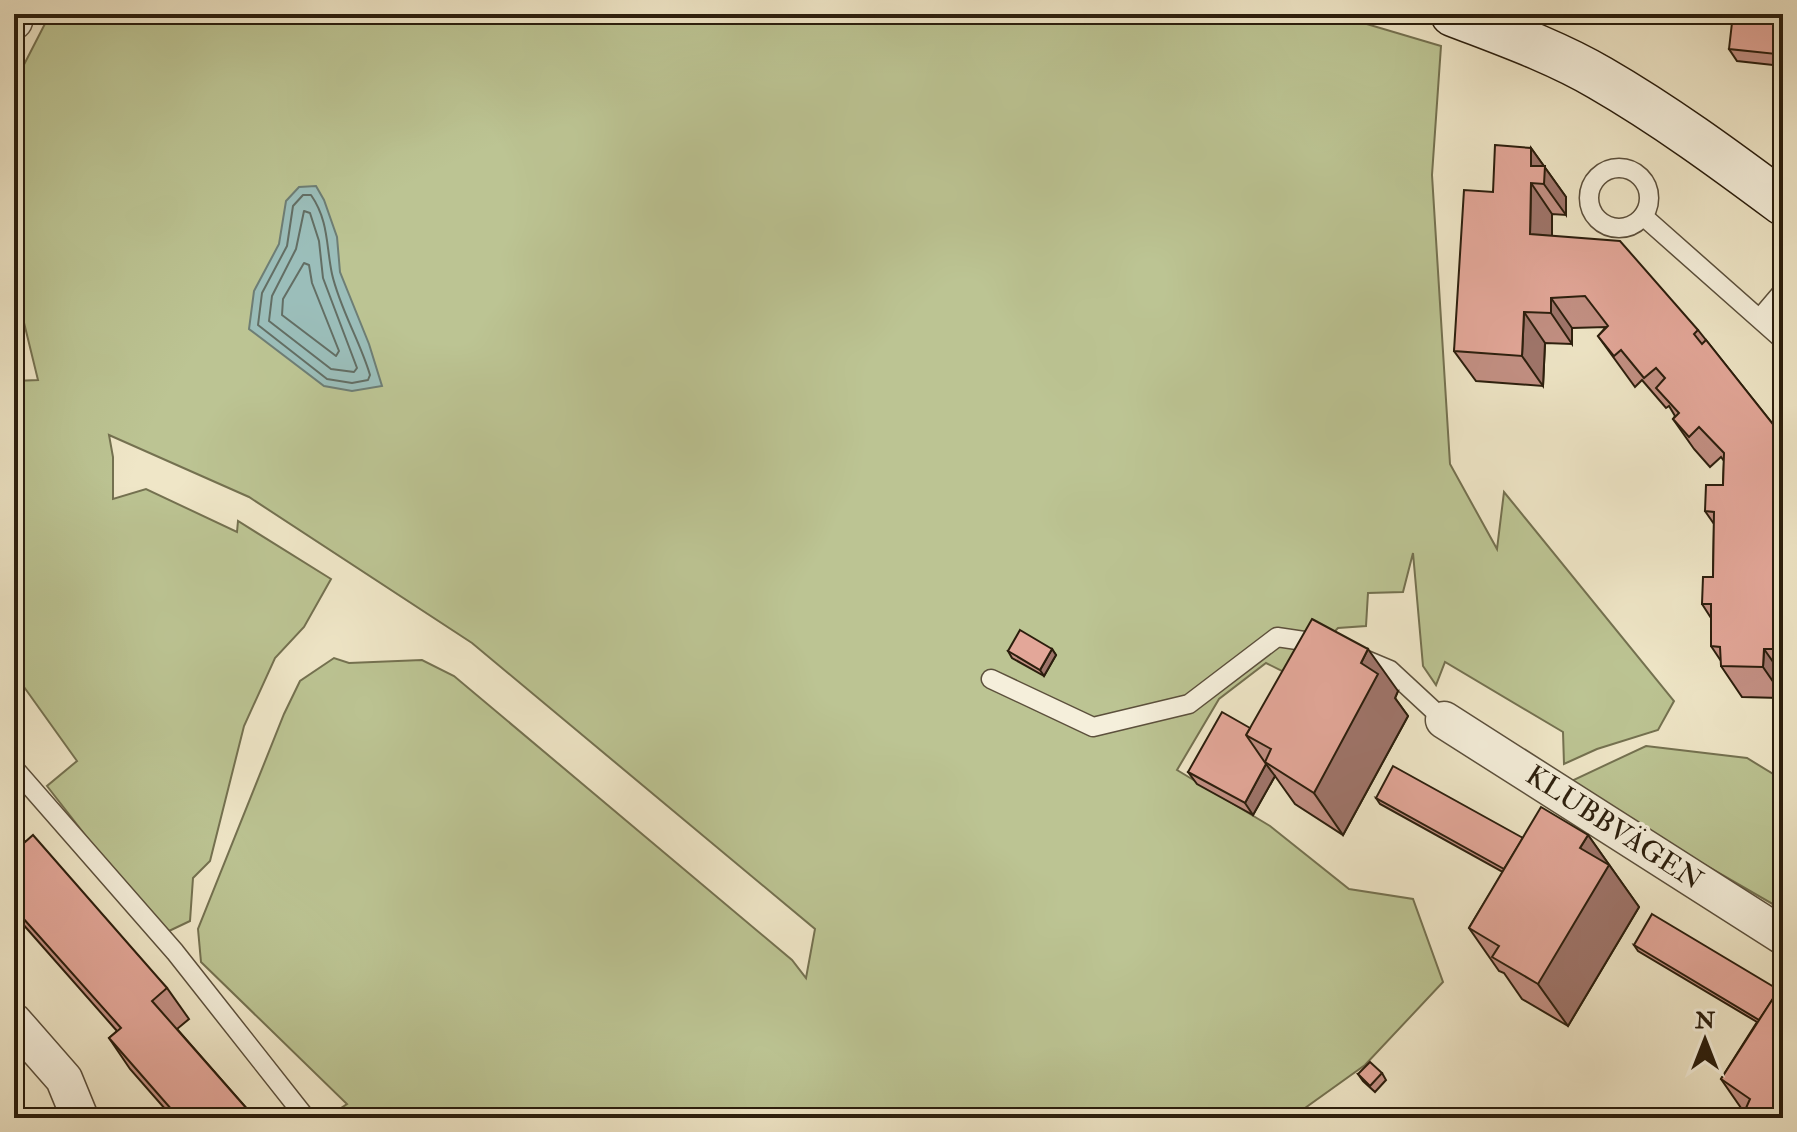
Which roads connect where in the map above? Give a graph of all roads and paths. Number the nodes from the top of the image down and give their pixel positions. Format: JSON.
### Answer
{"nodes":[{"id":1,"x":16,"y":14,"type":"edge"},
{"id":2,"x":1453,"y":14,"type":"edge"},
{"id":3,"x":14,"y":21,"type":"edge"},
{"id":4,"x":1783,"y":203,"type":"edge"},
{"id":5,"x":1643,"y":216,"type":"dead end"},
{"id":6,"x":1783,"y":291,"type":"edge"},
{"id":7,"x":1760,"y":318,"type":"junction"},
{"id":8,"x":1783,"y":340,"type":"edge"},
{"id":9,"x":991,"y":679,"type":"dead end"},
{"id":10,"x":1444,"y":720,"type":"joint"},
{"id":11,"x":14,"y":768,"type":"edge"},
{"id":12,"x":1783,"y":936,"type":"edge"},
{"id":13,"x":14,"y":1022,"type":"edge"},
{"id":14,"x":80,"y":1118,"type":"edge"},
{"id":15,"x":306,"y":1118,"type":"edge"}],
"edges":[{"from":1,"to":3,"type":"street"},
{"from":2,"to":4,"type":"street"},
{"from":5,"to":7,"type":"lane"},
{"from":6,"to":7,"type":"lane"},
{"from":7,"to":8,"type":"lane"},
{"from":9,"to":10,"type":"lane"},
{"from":10,"to":12,"type":"street","name":"KLUBBVÄGEN"},
{"from":11,"to":15,"type":"lane"},
{"from":13,"to":14,"type":"street"}]}
